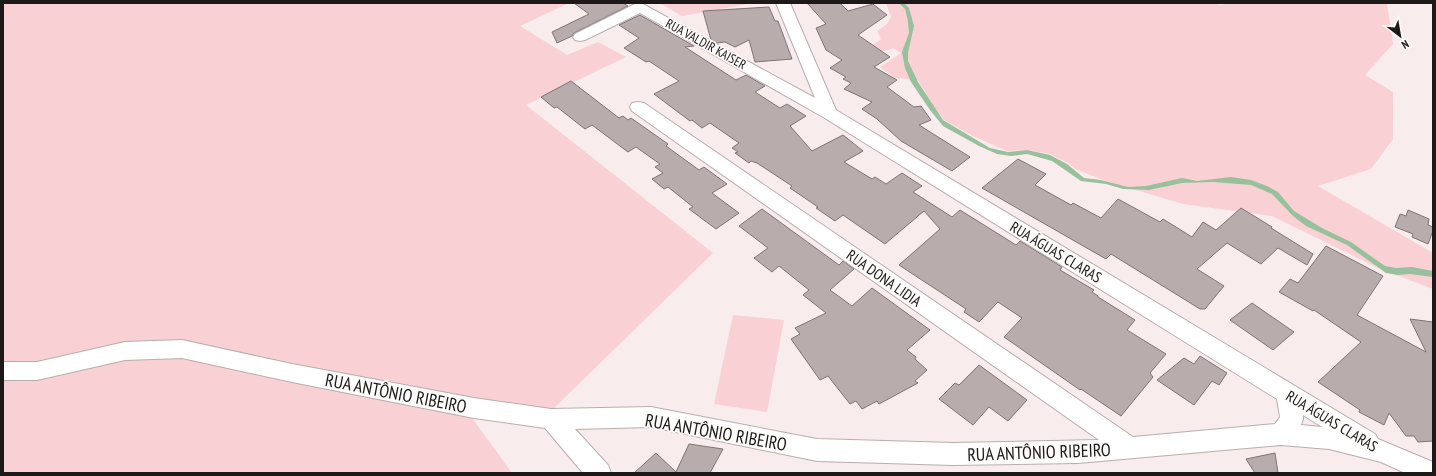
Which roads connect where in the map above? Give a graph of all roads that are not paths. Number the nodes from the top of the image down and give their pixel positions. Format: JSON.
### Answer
{"nodes":[{"id":1,"x":783,"y":3,"type":"edge"},
{"id":2,"x":580,"y":37,"type":"dead end"},
{"id":3,"x":638,"y":107,"type":"dead end"},
{"id":4,"x":830,"y":113,"type":"junction"},
{"id":5,"x":3,"y":371,"type":"edge"},
{"id":6,"x":1286,"y":392,"type":"junction"},
{"id":7,"x":551,"y":419,"type":"junction"},
{"id":8,"x":1281,"y":434,"type":"junction"},
{"id":9,"x":1130,"y":448,"type":"junction"},
{"id":10,"x":1384,"y":452,"type":"junction"},
{"id":11,"x":599,"y":473,"type":"edge"},
{"id":12,"x":1431,"y":473,"type":"edge"}],
"edges":[{"from":1,"to":4,"type":"street"},
{"from":2,"to":4,"type":"street","name":"RUA VALDIR KAISER"},
{"from":3,"to":9,"type":"street","name":"RUA DONA LIDIA"},
{"from":4,"to":6,"type":"street","name":"RUA ÁGUAS CLARAS"},
{"from":5,"to":7,"type":"street","name":"RUA ANTÔNIO RIBEIRO"},
{"from":6,"to":8,"type":"street"},
{"from":6,"to":10,"type":"street","name":"RUA ÁGUAS CLARAS"},
{"from":7,"to":9,"type":"street","name":"RUA ANTÔNIO RIBEIRO"},
{"from":7,"to":11,"type":"street"},
{"from":8,"to":9,"type":"street","name":"RUA ANTÔNIO RIBEIRO"},
{"from":8,"to":10,"type":"street","name":"RUA ANTÔNIO RIBEIRO"},
{"from":10,"to":12,"type":"street","name":"RUA ANTÔNIO RIBEIRO"}]}
